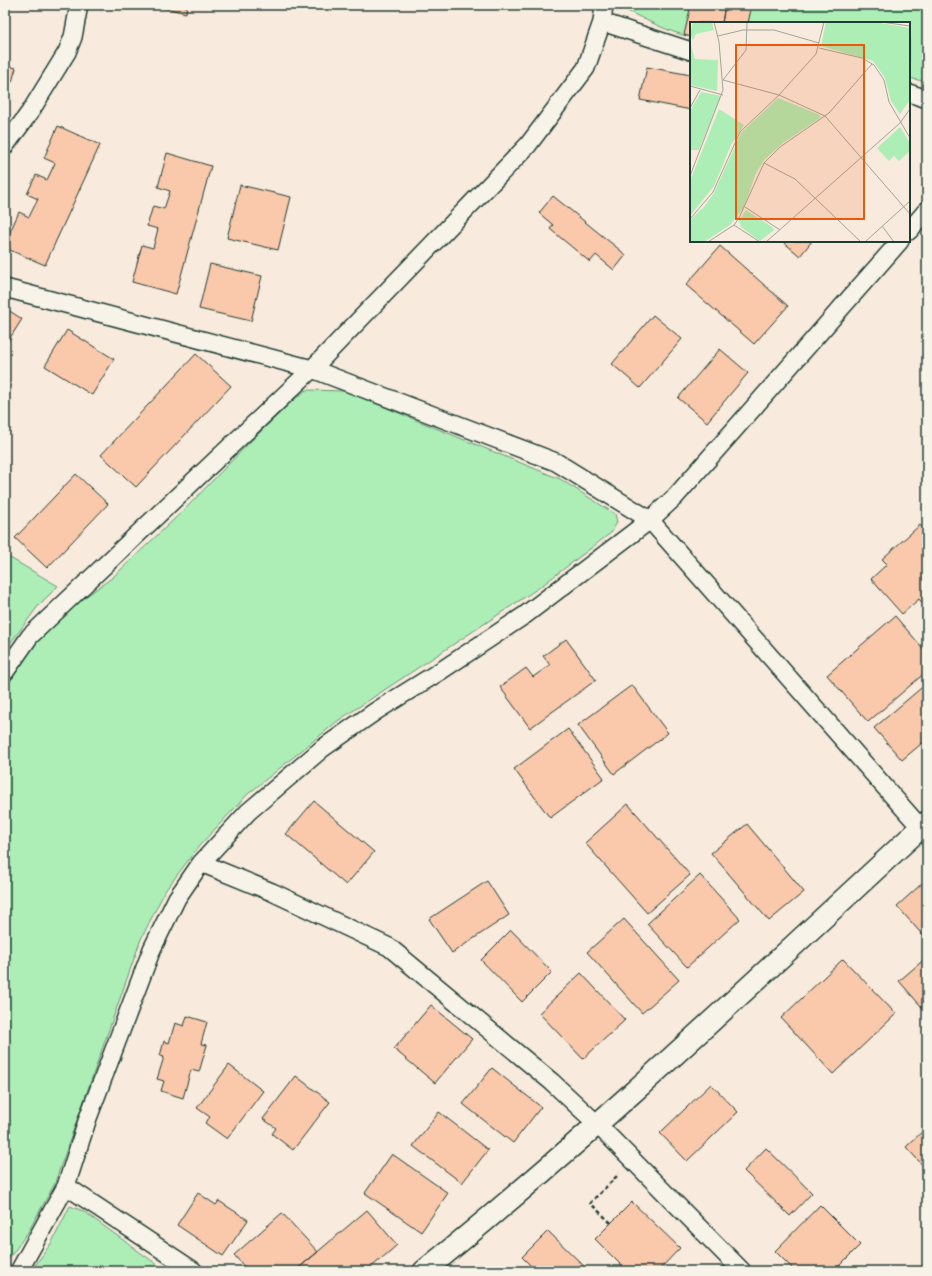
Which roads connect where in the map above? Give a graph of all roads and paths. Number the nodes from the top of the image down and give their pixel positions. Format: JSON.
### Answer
{"nodes":[{"id":1,"x":79,"y":5,"type":"edge"},
{"id":2,"x":604,"y":5,"type":"edge"},
{"id":3,"x":602,"y":22,"type":"junction"},
{"id":4,"x":690,"y":51,"type":"edge"},
{"id":5,"x":910,"y":93,"type":"edge"},
{"id":6,"x":927,"y":99,"type":"edge"},
{"id":7,"x":5,"y":146,"type":"edge"},
{"id":8,"x":927,"y":210,"type":"edge"},
{"id":9,"x":910,"y":229,"type":"edge"},
{"id":10,"x":899,"y":242,"type":"edge"},
{"id":11,"x":5,"y":288,"type":"edge"},
{"id":12,"x":312,"y":369,"type":"junction"},
{"id":13,"x":650,"y":520,"type":"junction"},
{"id":14,"x":5,"y":672,"type":"edge"},
{"id":15,"x":925,"y":828,"type":"edge"},
{"id":16,"x":201,"y":863,"type":"junction"},
{"id":17,"x":598,"y":1125,"type":"junction"},
{"id":18,"x":634,"y":1161,"type":"junction"},
{"id":19,"x":66,"y":1186,"type":"junction"},
{"id":20,"x":611,"y":1223,"type":"dead end"},
{"id":21,"x":20,"y":1271,"type":"edge"},
{"id":22,"x":194,"y":1271,"type":"edge"},
{"id":23,"x":424,"y":1271,"type":"edge"},
{"id":24,"x":742,"y":1271,"type":"edge"}],
"edges":[{"from":1,"to":7,"type":"street"},
{"from":2,"to":3,"type":"street"},
{"from":3,"to":4,"type":"street"},
{"from":3,"to":12,"type":"street"},
{"from":5,"to":6,"type":"street"},
{"from":8,"to":9,"type":"street"},
{"from":10,"to":13,"type":"street"},
{"from":11,"to":12,"type":"street"},
{"from":12,"to":13,"type":"street"},
{"from":12,"to":14,"type":"street"},
{"from":13,"to":15,"type":"street"},
{"from":13,"to":16,"type":"street"},
{"from":15,"to":17,"type":"street"},
{"from":16,"to":17,"type":"street"},
{"from":16,"to":19,"type":"street"},
{"from":17,"to":18,"type":"street"},
{"from":17,"to":23,"type":"street"},
{"from":18,"to":20,"type":"path"},
{"from":18,"to":24,"type":"street"},
{"from":19,"to":21,"type":"street"},
{"from":19,"to":22,"type":"street"}]}
